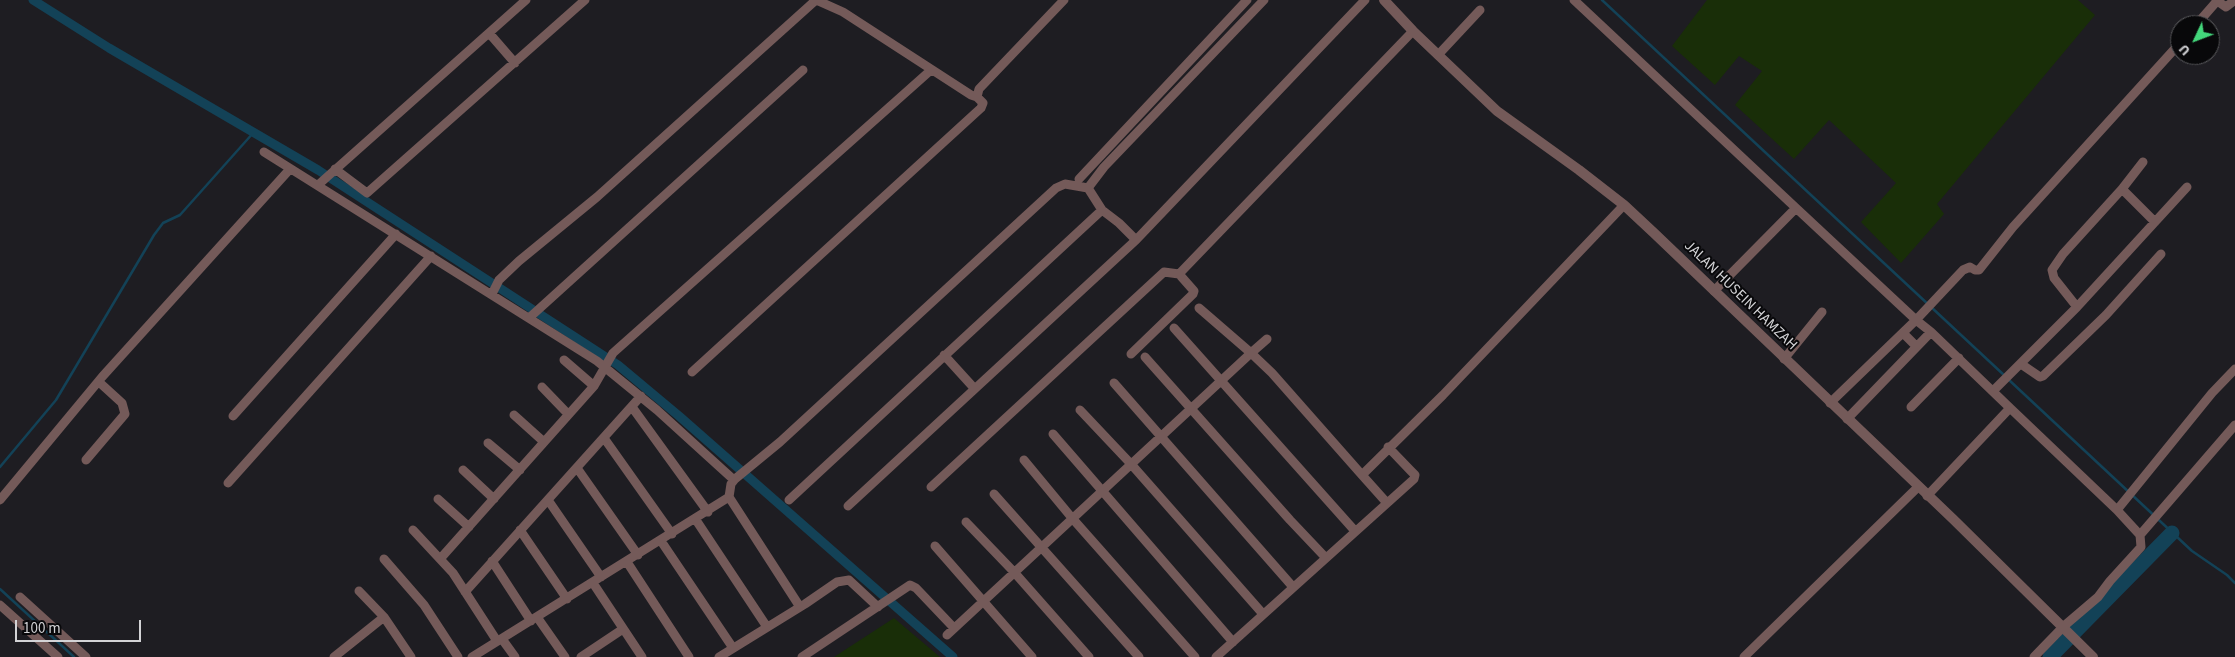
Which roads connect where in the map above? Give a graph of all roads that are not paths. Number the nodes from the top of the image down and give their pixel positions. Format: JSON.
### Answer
{"nodes":[{"id":1,"x":526,"y":0,"type":"edge"},
{"id":2,"x":585,"y":0,"type":"edge"},
{"id":3,"x":1064,"y":0,"type":"edge"},
{"id":4,"x":1264,"y":0,"type":"edge"},
{"id":5,"x":1365,"y":0,"type":"edge"},
{"id":6,"x":1384,"y":0,"type":"edge"},
{"id":7,"x":1574,"y":0,"type":"edge"},
{"id":8,"x":2234,"y":0,"type":"edge"},
{"id":9,"x":2217,"y":1,"type":"edge"},
{"id":10,"x":1245,"y":2,"type":"edge"},
{"id":11,"x":1480,"y":10,"type":"dead end"},
{"id":12,"x":1252,"y":13,"type":"junction"},
{"id":13,"x":2205,"y":15,"type":"edge"},
{"id":14,"x":1413,"y":31,"type":"junction"},
{"id":15,"x":489,"y":33,"type":"junction"},
{"id":16,"x":2170,"y":54,"type":"edge"},
{"id":17,"x":1438,"y":55,"type":"junction"},
{"id":18,"x":515,"y":63,"type":"junction"},
{"id":19,"x":803,"y":70,"type":"dead end"},
{"id":20,"x":932,"y":70,"type":"junction"},
{"id":21,"x":977,"y":97,"type":"junction"},
{"id":22,"x":264,"y":152,"type":"dead end"},
{"id":23,"x":1096,"y":159,"type":"junction"},
{"id":24,"x":2143,"y":162,"type":"dead end"},
{"id":25,"x":1104,"y":167,"type":"junction"},
{"id":26,"x":290,"y":169,"type":"junction"},
{"id":27,"x":334,"y":171,"type":"junction"},
{"id":28,"x":1079,"y":179,"type":"dead end"},
{"id":29,"x":319,"y":184,"type":"junction"},
{"id":30,"x":2187,"y":187,"type":"dead end"},
{"id":31,"x":1088,"y":188,"type":"junction"},
{"id":32,"x":2122,"y":189,"type":"junction"},
{"id":33,"x":1624,"y":206,"type":"junction"},
{"id":34,"x":1796,"y":208,"type":"junction"},
{"id":35,"x":1102,"y":210,"type":"junction"},
{"id":36,"x":2155,"y":222,"type":"junction"},
{"id":37,"x":396,"y":234,"type":"junction"},
{"id":38,"x":1136,"y":240,"type":"junction"},
{"id":39,"x":2161,"y":254,"type":"dead end"},
{"id":40,"x":431,"y":256,"type":"junction"},
{"id":41,"x":1179,"y":274,"type":"junction"},
{"id":42,"x":1714,"y":291,"type":"junction"},
{"id":43,"x":493,"y":294,"type":"junction"},
{"id":44,"x":2077,"y":307,"type":"junction"},
{"id":45,"x":1198,"y":308,"type":"dead end"},
{"id":46,"x":1822,"y":312,"type":"dead end"},
{"id":47,"x":529,"y":317,"type":"junction"},
{"id":48,"x":1918,"y":318,"type":"junction"},
{"id":49,"x":1174,"y":328,"type":"dead end"},
{"id":50,"x":1931,"y":332,"type":"junction"},
{"id":51,"x":1902,"y":333,"type":"junction"},
{"id":52,"x":1267,"y":339,"type":"dead end"},
{"id":53,"x":1916,"y":346,"type":"junction"},
{"id":54,"x":1251,"y":353,"type":"junction"},
{"id":55,"x":1131,"y":354,"type":"dead end"},
{"id":56,"x":944,"y":355,"type":"junction"},
{"id":57,"x":1145,"y":357,"type":"dead end"},
{"id":58,"x":1959,"y":358,"type":"junction"},
{"id":59,"x":1784,"y":359,"type":"junction"},
{"id":60,"x":564,"y":360,"type":"dead end"},
{"id":61,"x":2021,"y":364,"type":"junction"},
{"id":62,"x":605,"y":367,"type":"junction"},
{"id":63,"x":2235,"y":369,"type":"edge"},
{"id":64,"x":692,"y":372,"type":"dead end"},
{"id":65,"x":1220,"y":380,"type":"junction"},
{"id":66,"x":99,"y":382,"type":"junction"},
{"id":67,"x":1114,"y":383,"type":"dead end"},
{"id":68,"x":594,"y":386,"type":"junction"},
{"id":69,"x":542,"y":387,"type":"dead end"},
{"id":70,"x":974,"y":388,"type":"junction"},
{"id":71,"x":1995,"y":389,"type":"junction"},
{"id":72,"x":641,"y":396,"type":"junction"},
{"id":73,"x":1830,"y":403,"type":"junction"},
{"id":74,"x":632,"y":407,"type":"junction"},
{"id":75,"x":1911,"y":407,"type":"dead end"},
{"id":76,"x":1191,"y":408,"type":"junction"},
{"id":77,"x":2010,"y":408,"type":"junction"},
{"id":78,"x":1080,"y":410,"type":"dead end"},
{"id":79,"x":568,"y":414,"type":"junction"},
{"id":80,"x":514,"y":415,"type":"dead end"},
{"id":81,"x":233,"y":416,"type":"dead end"},
{"id":82,"x":1847,"y":419,"type":"junction"},
{"id":83,"x":2235,"y":425,"type":"edge"},
{"id":84,"x":1053,"y":434,"type":"dead end"},
{"id":85,"x":1161,"y":436,"type":"junction"},
{"id":86,"x":604,"y":438,"type":"junction"},
{"id":87,"x":544,"y":442,"type":"junction"},
{"id":88,"x":488,"y":443,"type":"dead end"},
{"id":89,"x":1388,"y":447,"type":"junction"},
{"id":90,"x":86,"y":460,"type":"dead end"},
{"id":91,"x":1024,"y":460,"type":"dead end"},
{"id":92,"x":1131,"y":464,"type":"junction"},
{"id":93,"x":577,"y":468,"type":"junction"},
{"id":94,"x":462,"y":470,"type":"dead end"},
{"id":95,"x":520,"y":470,"type":"junction"},
{"id":96,"x":1362,"y":475,"type":"junction"},
{"id":97,"x":735,"y":479,"type":"junction"},
{"id":98,"x":228,"y":483,"type":"dead end"},
{"id":99,"x":1918,"y":486,"type":"junction"},
{"id":100,"x":931,"y":487,"type":"dead end"},
{"id":101,"x":1102,"y":491,"type":"junction"},
{"id":102,"x":994,"y":494,"type":"dead end"},
{"id":103,"x":1927,"y":496,"type":"junction"},
{"id":104,"x":729,"y":498,"type":"junction"},
{"id":105,"x":438,"y":499,"type":"dead end"},
{"id":106,"x":494,"y":499,"type":"junction"},
{"id":107,"x":0,"y":500,"type":"edge"},
{"id":108,"x":548,"y":500,"type":"junction"},
{"id":109,"x":789,"y":500,"type":"dead end"},
{"id":110,"x":1387,"y":502,"type":"junction"},
{"id":111,"x":848,"y":506,"type":"dead end"},
{"id":112,"x":2118,"y":508,"type":"junction"},
{"id":113,"x":708,"y":512,"type":"junction"},
{"id":114,"x":1072,"y":518,"type":"junction"},
{"id":115,"x":696,"y":520,"type":"junction"},
{"id":116,"x":966,"y":522,"type":"dead end"},
{"id":117,"x":469,"y":527,"type":"junction"},
{"id":118,"x":413,"y":530,"type":"dead end"},
{"id":119,"x":520,"y":530,"type":"junction"},
{"id":120,"x":1355,"y":532,"type":"junction"},
{"id":121,"x":2142,"y":532,"type":"junction"},
{"id":122,"x":672,"y":534,"type":"junction"},
{"id":123,"x":661,"y":541,"type":"junction"},
{"id":124,"x":935,"y":546,"type":"dead end"},
{"id":125,"x":1043,"y":546,"type":"junction"},
{"id":126,"x":638,"y":555,"type":"junction"},
{"id":127,"x":1326,"y":558,"type":"junction"},
{"id":128,"x":384,"y":559,"type":"dead end"},
{"id":129,"x":440,"y":560,"type":"junction"},
{"id":130,"x":492,"y":562,"type":"junction"},
{"id":131,"x":627,"y":562,"type":"junction"},
{"id":132,"x":1014,"y":572,"type":"junction"},
{"id":133,"x":601,"y":577,"type":"junction"},
{"id":134,"x":593,"y":583,"type":"junction"},
{"id":135,"x":1294,"y":587,"type":"junction"},
{"id":136,"x":359,"y":591,"type":"dead end"},
{"id":137,"x":465,"y":592,"type":"junction"},
{"id":138,"x":20,"y":597,"type":"dead end"},
{"id":139,"x":567,"y":599,"type":"junction"},
{"id":140,"x":983,"y":601,"type":"junction"},
{"id":141,"x":0,"y":605,"type":"edge"},
{"id":142,"x":880,"y":605,"type":"junction"},
{"id":143,"x":800,"y":607,"type":"junction"},
{"id":144,"x":1263,"y":614,"type":"junction"},
{"id":145,"x":384,"y":618,"type":"junction"},
{"id":146,"x":534,"y":619,"type":"junction"},
{"id":147,"x":767,"y":628,"type":"junction"},
{"id":148,"x":954,"y":628,"type":"junction"},
{"id":149,"x":2066,"y":628,"type":"junction"},
{"id":150,"x":623,"y":629,"type":"junction"},
{"id":151,"x":947,"y":635,"type":"dead end"},
{"id":152,"x":499,"y":640,"type":"junction"},
{"id":153,"x":1233,"y":642,"type":"junction"},
{"id":154,"x":733,"y":648,"type":"junction"},
{"id":155,"x":58,"y":657,"type":"edge"},
{"id":156,"x":86,"y":657,"type":"edge"},
{"id":157,"x":334,"y":657,"type":"edge"},
{"id":158,"x":411,"y":657,"type":"edge"},
{"id":159,"x":458,"y":657,"type":"edge"},
{"id":160,"x":472,"y":657,"type":"edge"},
{"id":161,"x":515,"y":657,"type":"edge"},
{"id":162,"x":566,"y":657,"type":"edge"},
{"id":163,"x":581,"y":657,"type":"edge"},
{"id":164,"x":642,"y":657,"type":"edge"},
{"id":165,"x":689,"y":657,"type":"edge"},
{"id":166,"x":719,"y":657,"type":"edge"},
{"id":167,"x":802,"y":657,"type":"edge"},
{"id":168,"x":1032,"y":657,"type":"edge"},
{"id":169,"x":1089,"y":657,"type":"edge"},
{"id":170,"x":1139,"y":657,"type":"edge"},
{"id":171,"x":1195,"y":657,"type":"edge"},
{"id":172,"x":1216,"y":657,"type":"edge"},
{"id":173,"x":1744,"y":657,"type":"edge"},
{"id":174,"x":2034,"y":657,"type":"edge"},
{"id":175,"x":2093,"y":657,"type":"edge"}],
"edges":[{"from":1,"to":15,"type":"street"},
{"from":2,"to":18,"type":"street"},
{"from":3,"to":21,"type":"street"},
{"from":4,"to":12,"type":"street"},
{"from":5,"to":38,"type":"street"},
{"from":6,"to":14,"type":"street","name":"JALAN HUSEIN HAMZAH"},
{"from":7,"to":34,"type":"street"},
{"from":8,"to":9,"type":"street"},
{"from":9,"to":13,"type":"street"},
{"from":10,"to":12,"type":"street"},
{"from":10,"to":23,"type":"street"},
{"from":11,"to":17,"type":"street"},
{"from":12,"to":25,"type":"street"},
{"from":14,"to":17,"type":"street","name":"JALAN HUSEIN HAMZAH"},
{"from":14,"to":41,"type":"street"},
{"from":15,"to":18,"type":"street"},
{"from":15,"to":27,"type":"street"},
{"from":16,"to":48,"type":"street"},
{"from":17,"to":33,"type":"street","name":"JALAN HUSEIN HAMZAH"},
{"from":18,"to":27,"type":"street"},
{"from":19,"to":47,"type":"street"},
{"from":20,"to":21,"type":"street"},
{"from":20,"to":43,"type":"street"},
{"from":20,"to":62,"type":"street"},
{"from":21,"to":64,"type":"street"},
{"from":22,"to":26,"type":"street"},
{"from":23,"to":25,"type":"street"},
{"from":23,"to":28,"type":"street"},
{"from":24,"to":32,"type":"street"},
{"from":25,"to":31,"type":"street"},
{"from":26,"to":29,"type":"street"},
{"from":26,"to":66,"type":"street"},
{"from":27,"to":29,"type":"street"},
{"from":29,"to":37,"type":"street"},
{"from":30,"to":36,"type":"street"},
{"from":31,"to":35,"type":"street"},
{"from":31,"to":97,"type":"street"},
{"from":32,"to":36,"type":"street"},
{"from":32,"to":44,"type":"street"},
{"from":33,"to":42,"type":"street","name":"JALAN HUSEIN HAMZAH"},
{"from":33,"to":89,"type":"street"},
{"from":34,"to":42,"type":"street"},
{"from":34,"to":48,"type":"street"},
{"from":35,"to":38,"type":"street"},
{"from":35,"to":56,"type":"street"},
{"from":36,"to":44,"type":"street"},
{"from":37,"to":40,"type":"street"},
{"from":37,"to":81,"type":"street"},
{"from":38,"to":70,"type":"street"},
{"from":39,"to":61,"type":"street"},
{"from":40,"to":43,"type":"street"},
{"from":40,"to":98,"type":"street"},
{"from":41,"to":55,"type":"street"},
{"from":41,"to":100,"type":"street"},
{"from":42,"to":59,"type":"street","name":"JALAN HUSEIN HAMZAH"},
{"from":43,"to":47,"type":"street"},
{"from":44,"to":61,"type":"street"},
{"from":45,"to":54,"type":"street"},
{"from":46,"to":59,"type":"street"},
{"from":47,"to":62,"type":"street"},
{"from":48,"to":50,"type":"street"},
{"from":48,"to":51,"type":"street"},
{"from":49,"to":65,"type":"street"},
{"from":50,"to":53,"type":"street"},
{"from":50,"to":58,"type":"street"},
{"from":51,"to":53,"type":"street"},
{"from":51,"to":73,"type":"street"},
{"from":52,"to":54,"type":"street"},
{"from":53,"to":82,"type":"street"},
{"from":54,"to":65,"type":"street"},
{"from":54,"to":96,"type":"street"},
{"from":56,"to":70,"type":"street"},
{"from":56,"to":109,"type":"street"},
{"from":57,"to":76,"type":"street"},
{"from":58,"to":71,"type":"street"},
{"from":58,"to":75,"type":"street"},
{"from":59,"to":73,"type":"street","name":"JALAN HUSEIN HAMZAH"},
{"from":60,"to":68,"type":"street"},
{"from":61,"to":71,"type":"street"},
{"from":62,"to":68,"type":"street"},
{"from":62,"to":72,"type":"street"},
{"from":63,"to":112,"type":"street"},
{"from":65,"to":76,"type":"street"},
{"from":65,"to":120,"type":"street"},
{"from":66,"to":90,"type":"street"},
{"from":66,"to":107,"type":"street"},
{"from":67,"to":85,"type":"street"},
{"from":68,"to":79,"type":"street"},
{"from":69,"to":79,"type":"street"},
{"from":70,"to":111,"type":"street"},
{"from":71,"to":77,"type":"street"},
{"from":72,"to":74,"type":"street"},
{"from":72,"to":97,"type":"street"},
{"from":73,"to":82,"type":"street","name":"JALAN HUSEIN HAMZAH"},
{"from":74,"to":86,"type":"street"},
{"from":74,"to":113,"type":"street"},
{"from":76,"to":85,"type":"street"},
{"from":76,"to":127,"type":"street"},
{"from":77,"to":103,"type":"street"},
{"from":77,"to":112,"type":"street"},
{"from":78,"to":92,"type":"street"},
{"from":79,"to":87,"type":"street"},
{"from":80,"to":87,"type":"street"},
{"from":82,"to":99,"type":"street","name":"JALAN HUSEIN HAMZAH"},
{"from":83,"to":121,"type":"street"},
{"from":84,"to":101,"type":"street"},
{"from":85,"to":92,"type":"street"},
{"from":85,"to":135,"type":"street"},
{"from":86,"to":93,"type":"street"},
{"from":86,"to":122,"type":"street"},
{"from":87,"to":95,"type":"street"},
{"from":88,"to":95,"type":"street"},
{"from":89,"to":96,"type":"street"},
{"from":89,"to":110,"type":"street"},
{"from":91,"to":114,"type":"street"},
{"from":92,"to":101,"type":"street"},
{"from":92,"to":144,"type":"street"},
{"from":93,"to":108,"type":"street"},
{"from":93,"to":126,"type":"street"},
{"from":94,"to":106,"type":"street"},
{"from":95,"to":106,"type":"street"},
{"from":96,"to":110,"type":"street"},
{"from":97,"to":104,"type":"street"},
{"from":99,"to":103,"type":"street","name":"JALAN HUSEIN HAMZAH"},
{"from":99,"to":173,"type":"street"},
{"from":101,"to":114,"type":"street"},
{"from":101,"to":153,"type":"street"},
{"from":102,"to":125,"type":"street"},
{"from":103,"to":149,"type":"street","name":"JALAN HUSEIN HAMZAH"},
{"from":104,"to":113,"type":"street"},
{"from":104,"to":143,"type":"street"},
{"from":105,"to":117,"type":"street"},
{"from":106,"to":117,"type":"street"},
{"from":108,"to":119,"type":"street"},
{"from":108,"to":133,"type":"street"},
{"from":110,"to":120,"type":"street"},
{"from":112,"to":121,"type":"street"},
{"from":113,"to":115,"type":"street"},
{"from":114,"to":125,"type":"street"},
{"from":114,"to":171,"type":"street"},
{"from":115,"to":122,"type":"street"},
{"from":115,"to":147,"type":"street"},
{"from":116,"to":132,"type":"street"},
{"from":117,"to":129,"type":"street"},
{"from":118,"to":129,"type":"street"},
{"from":119,"to":130,"type":"street"},
{"from":119,"to":139,"type":"street"},
{"from":120,"to":127,"type":"street"},
{"from":121,"to":149,"type":"street"},
{"from":122,"to":123,"type":"street"},
{"from":123,"to":126,"type":"street"},
{"from":123,"to":154,"type":"street"},
{"from":124,"to":140,"type":"street"},
{"from":125,"to":132,"type":"street"},
{"from":125,"to":170,"type":"street"},
{"from":126,"to":131,"type":"street"},
{"from":127,"to":135,"type":"street"},
{"from":128,"to":159,"type":"street"},
{"from":129,"to":137,"type":"street"},
{"from":130,"to":137,"type":"street"},
{"from":130,"to":146,"type":"street"},
{"from":131,"to":133,"type":"street"},
{"from":131,"to":165,"type":"street"},
{"from":132,"to":140,"type":"street"},
{"from":132,"to":169,"type":"street"},
{"from":133,"to":134,"type":"street"},
{"from":134,"to":139,"type":"street"},
{"from":134,"to":150,"type":"street"},
{"from":135,"to":144,"type":"street"},
{"from":136,"to":145,"type":"street"},
{"from":137,"to":152,"type":"street"},
{"from":138,"to":156,"type":"street"},
{"from":139,"to":146,"type":"street"},
{"from":140,"to":148,"type":"street"},
{"from":140,"to":168,"type":"street"},
{"from":141,"to":155,"type":"street"},
{"from":142,"to":143,"type":"street"},
{"from":142,"to":148,"type":"street"},
{"from":142,"to":167,"type":"street"},
{"from":143,"to":147,"type":"street"},
{"from":144,"to":153,"type":"street"},
{"from":145,"to":157,"type":"street"},
{"from":145,"to":158,"type":"street"},
{"from":146,"to":152,"type":"street"},
{"from":146,"to":162,"type":"street"},
{"from":147,"to":154,"type":"street"},
{"from":148,"to":151,"type":"street"},
{"from":149,"to":174,"type":"street"},
{"from":149,"to":175,"type":"street","name":"JALAN HUSEIN HAMZAH"},
{"from":150,"to":163,"type":"street"},
{"from":150,"to":164,"type":"street"},
{"from":152,"to":160,"type":"street"},
{"from":152,"to":161,"type":"street"},
{"from":153,"to":172,"type":"street"},
{"from":154,"to":166,"type":"street"}]}
